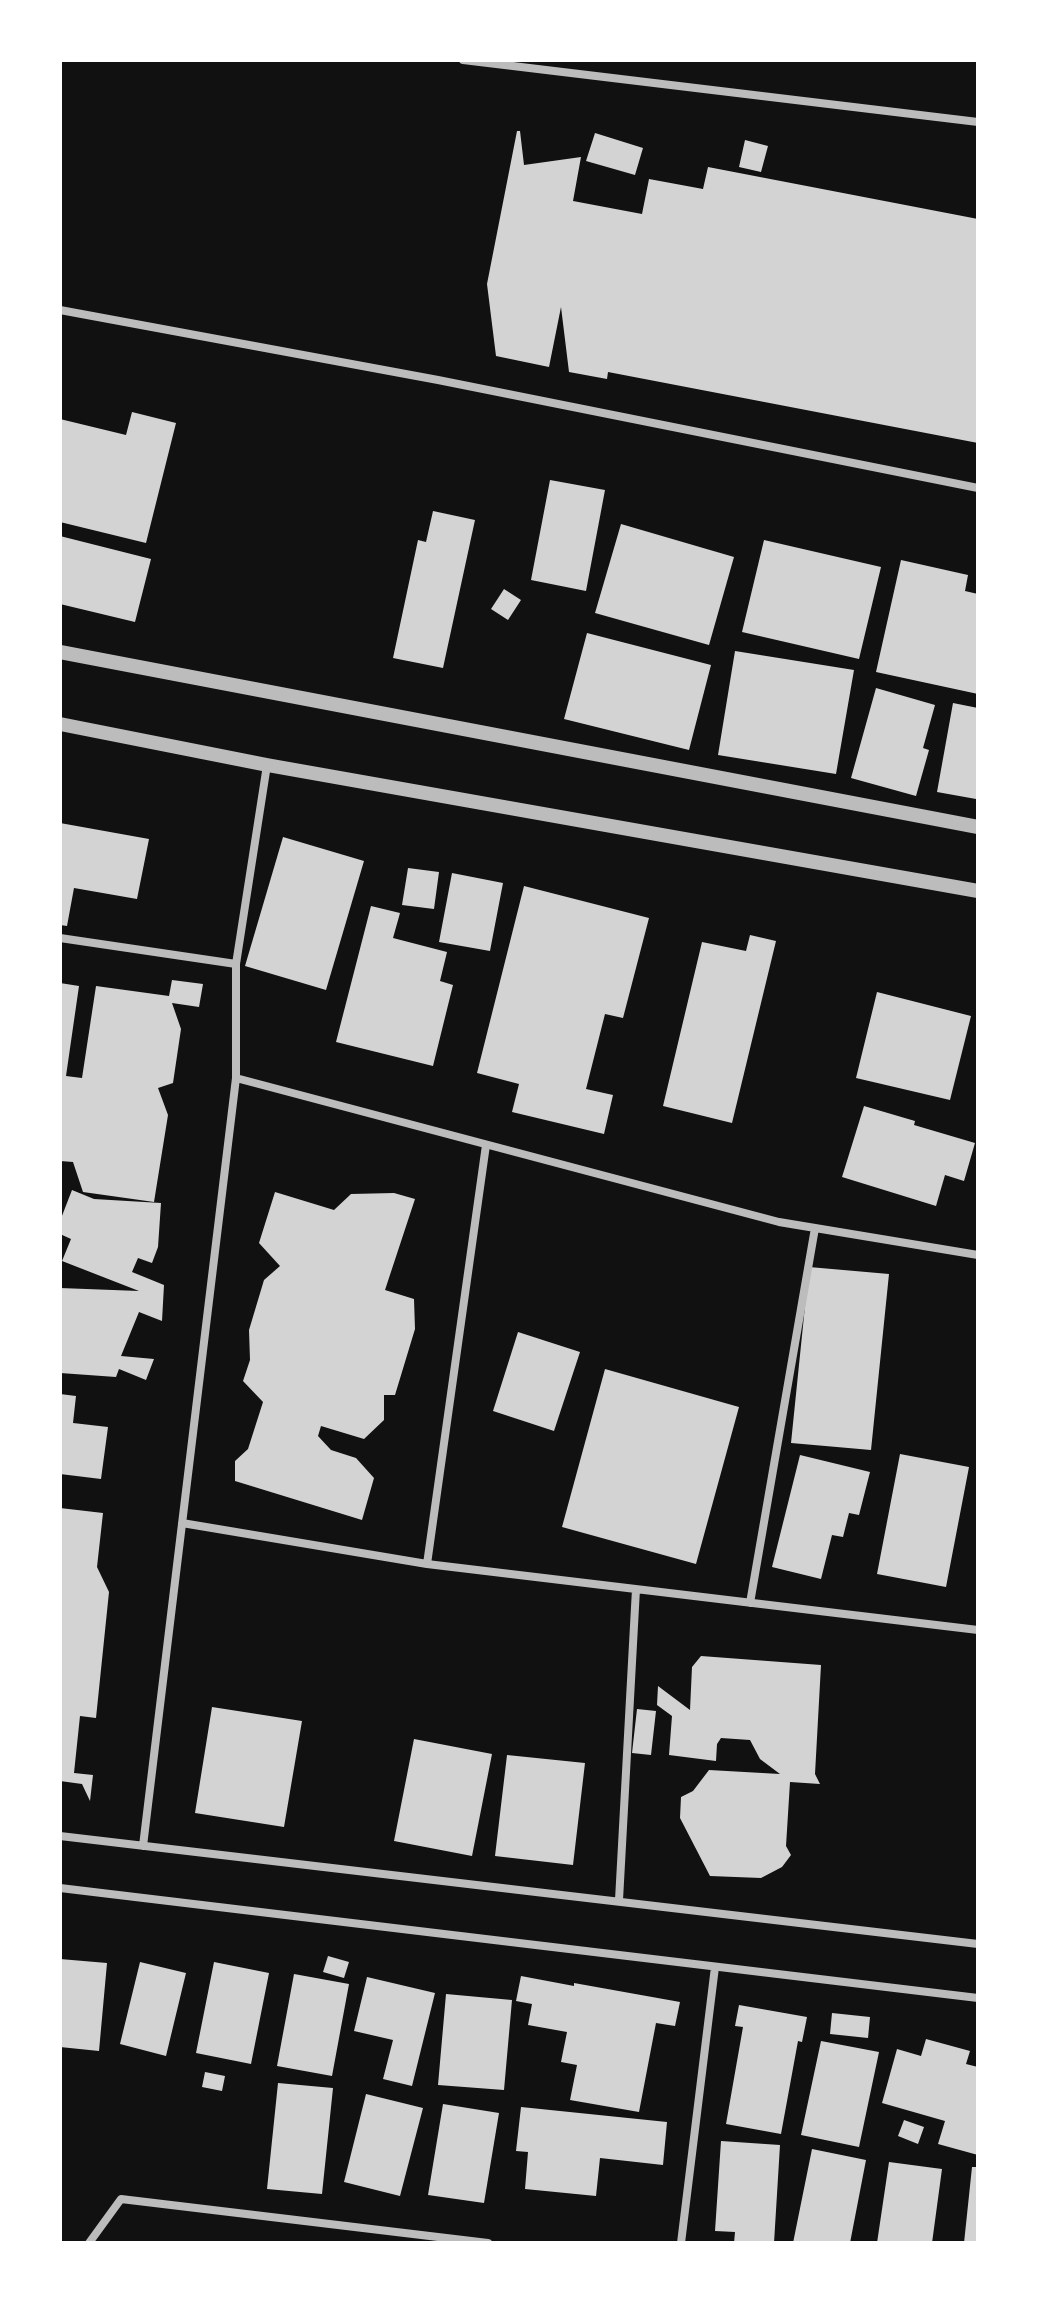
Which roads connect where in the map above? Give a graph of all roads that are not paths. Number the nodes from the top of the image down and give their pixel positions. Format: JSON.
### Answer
{"nodes":[{"id":1,"x":463,"y":60,"type":"edge"},
{"id":2,"x":978,"y":122,"type":"edge"},
{"id":3,"x":60,"y":310,"type":"edge"},
{"id":4,"x":978,"y":488,"type":"edge"},
{"id":5,"x":60,"y":652,"type":"edge"},
{"id":6,"x":60,"y":724,"type":"edge"},
{"id":7,"x":267,"y":765,"type":"junction"},
{"id":8,"x":978,"y":827,"type":"edge"},
{"id":9,"x":978,"y":891,"type":"edge"},
{"id":10,"x":60,"y":938,"type":"edge"},
{"id":11,"x":236,"y":964,"type":"junction"},
{"id":12,"x":236,"y":1078,"type":"junction"},
{"id":13,"x":486,"y":1145,"type":"junction"},
{"id":14,"x":815,"y":1228,"type":"junction"},
{"id":15,"x":978,"y":1255,"type":"edge"},
{"id":16,"x":182,"y":1523,"type":"junction"},
{"id":17,"x":427,"y":1564,"type":"junction"},
{"id":18,"x":636,"y":1589,"type":"junction"},
{"id":19,"x":750,"y":1603,"type":"junction"},
{"id":20,"x":978,"y":1630,"type":"edge"},
{"id":21,"x":60,"y":1836,"type":"edge"},
{"id":22,"x":143,"y":1846,"type":"junction"},
{"id":23,"x":60,"y":1888,"type":"edge"},
{"id":24,"x":619,"y":1900,"type":"junction"},
{"id":25,"x":978,"y":1944,"type":"edge"},
{"id":26,"x":715,"y":1967,"type":"junction"},
{"id":27,"x":978,"y":1998,"type":"edge"},
{"id":28,"x":401,"y":2233,"type":"junction"},
{"id":29,"x":89,"y":2243,"type":"edge"},
{"id":30,"x":400,"y":2243,"type":"edge"},
{"id":31,"x":488,"y":2243,"type":"edge"},
{"id":32,"x":681,"y":2243,"type":"edge"}],
"edges":[{"from":1,"to":2,"type":"street"},
{"from":3,"to":4,"type":"street"},
{"from":5,"to":8,"type":"street"},
{"from":6,"to":7,"type":"street"},
{"from":7,"to":9,"type":"street"},
{"from":7,"to":11,"type":"street"},
{"from":10,"to":11,"type":"street"},
{"from":11,"to":12,"type":"street"},
{"from":12,"to":13,"type":"street"},
{"from":12,"to":16,"type":"street"},
{"from":13,"to":14,"type":"street"},
{"from":13,"to":17,"type":"street"},
{"from":14,"to":15,"type":"street"},
{"from":14,"to":19,"type":"street"},
{"from":16,"to":17,"type":"street"},
{"from":16,"to":22,"type":"street"},
{"from":17,"to":18,"type":"street"},
{"from":18,"to":19,"type":"street"},
{"from":18,"to":24,"type":"street"},
{"from":19,"to":20,"type":"street"},
{"from":21,"to":22,"type":"street"},
{"from":22,"to":24,"type":"street"},
{"from":23,"to":26,"type":"street"},
{"from":24,"to":25,"type":"street"},
{"from":26,"to":27,"type":"street"},
{"from":26,"to":32,"type":"street"},
{"from":28,"to":29,"type":"street"},
{"from":28,"to":30,"type":"street"},
{"from":28,"to":31,"type":"street"}]}
